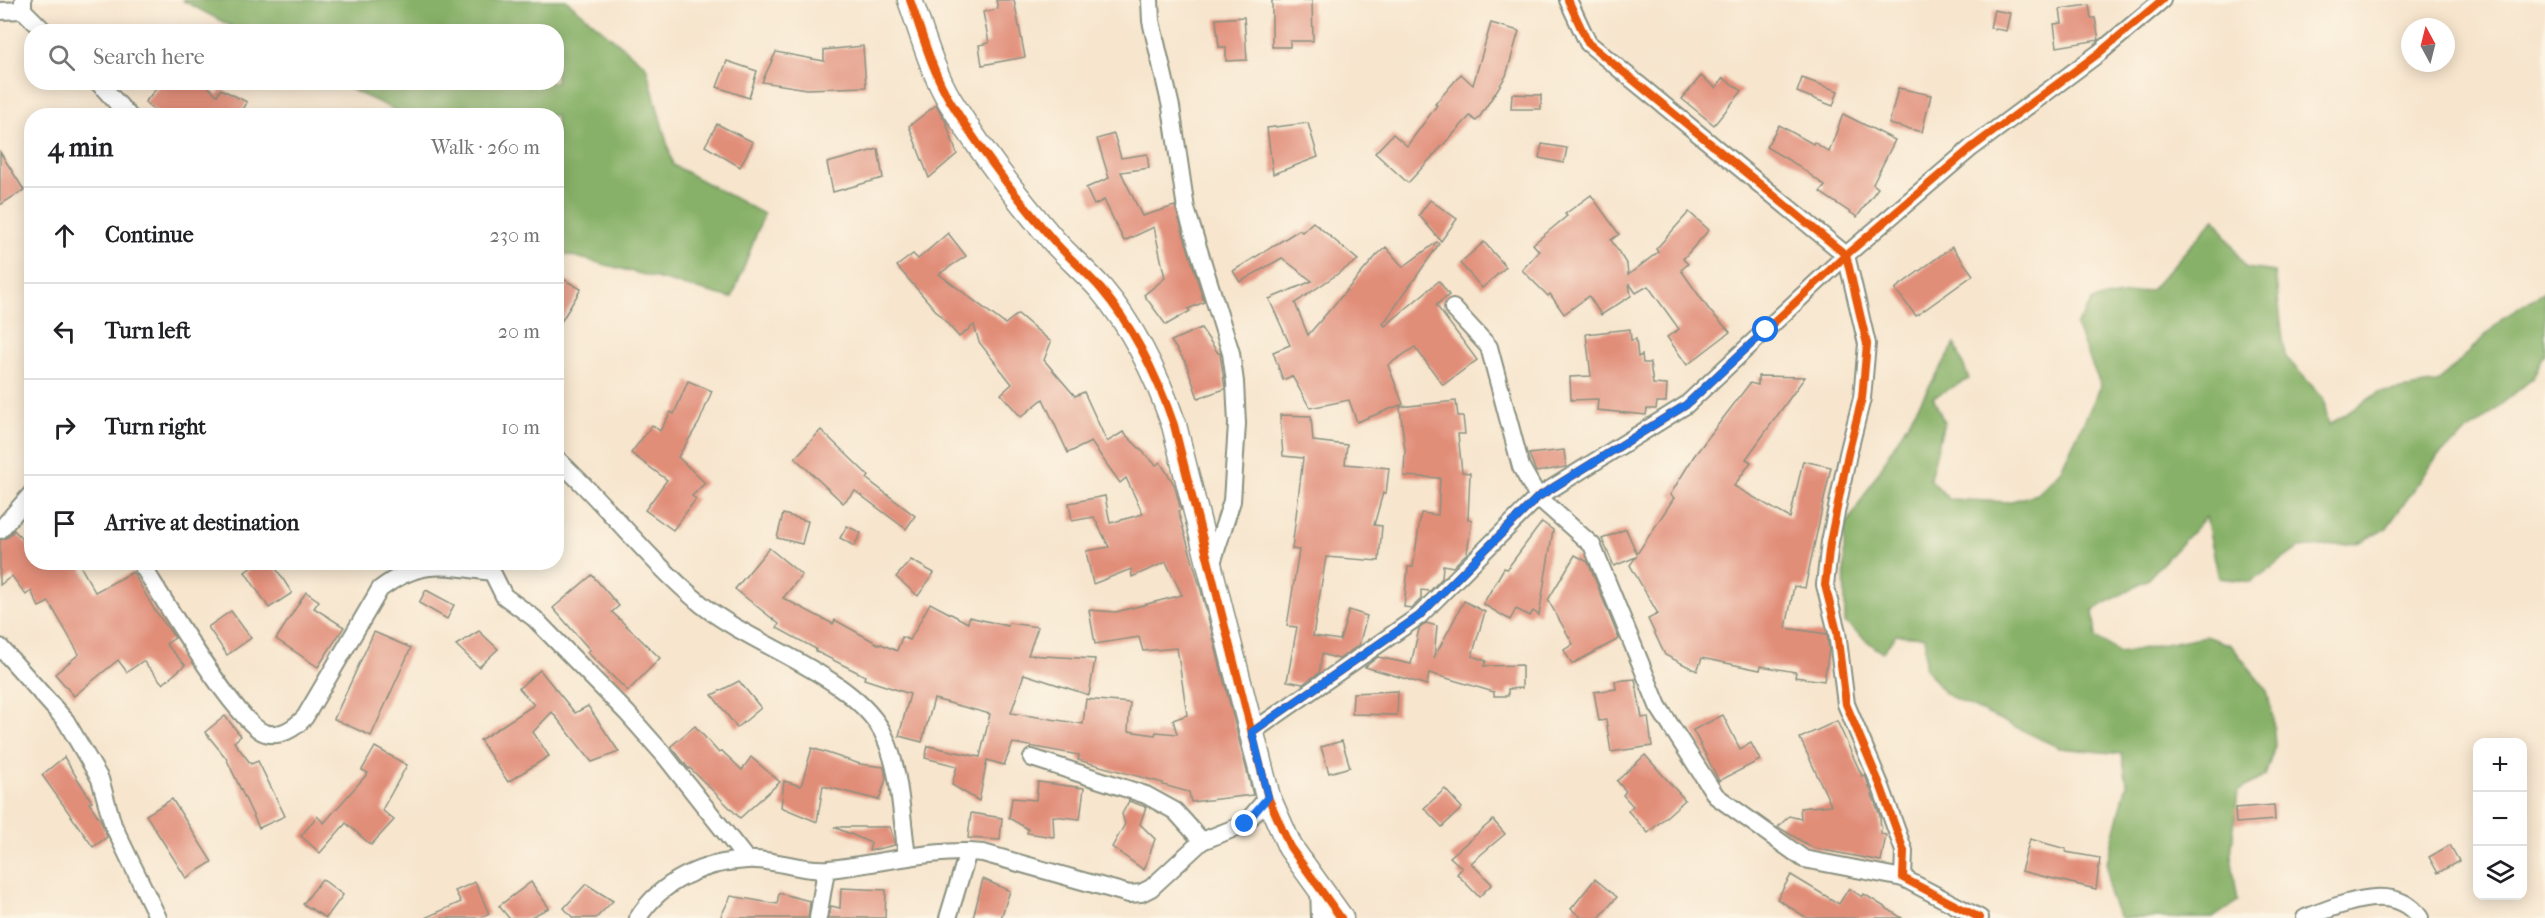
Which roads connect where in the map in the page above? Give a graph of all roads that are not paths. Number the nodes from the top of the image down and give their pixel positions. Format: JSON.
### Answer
{"nodes":[{"id":1,"x":910,"y":0,"type":"edge"},
{"id":2,"x":1150,"y":0,"type":"edge"},
{"id":3,"x":1568,"y":0,"type":"edge"},
{"id":4,"x":2162,"y":0,"type":"edge"},
{"id":5,"x":23,"y":5,"type":"edge"},
{"id":6,"x":0,"y":11,"type":"edge"},
{"id":7,"x":38,"y":24,"type":"edge"},
{"id":8,"x":105,"y":90,"type":"edge"},
{"id":9,"x":122,"y":108,"type":"edge"},
{"id":10,"x":1845,"y":255,"type":"junction"},
{"id":11,"x":1453,"y":308,"type":"dead end"},
{"id":12,"x":564,"y":465,"type":"edge"},
{"id":13,"x":1538,"y":497,"type":"junction"},
{"id":14,"x":24,"y":502,"type":"edge"},
{"id":15,"x":0,"y":530,"type":"edge"},
{"id":16,"x":145,"y":570,"type":"edge"},
{"id":17,"x":411,"y":570,"type":"edge"},
{"id":18,"x":475,"y":570,"type":"edge"},
{"id":19,"x":1210,"y":570,"type":"junction"},
{"id":20,"x":0,"y":647,"type":"edge"},
{"id":21,"x":1252,"y":732,"type":"junction"},
{"id":22,"x":1032,"y":758,"type":"dead end"},
{"id":23,"x":1268,"y":797,"type":"junction"},
{"id":24,"x":1202,"y":841,"type":"junction"},
{"id":25,"x":968,"y":852,"type":"junction"},
{"id":26,"x":907,"y":856,"type":"junction"},
{"id":27,"x":747,"y":860,"type":"junction"},
{"id":28,"x":826,"y":870,"type":"junction"},
{"id":29,"x":1903,"y":878,"type":"junction"},
{"id":30,"x":1319,"y":887,"type":"junction"},
{"id":31,"x":158,"y":918,"type":"edge"},
{"id":32,"x":638,"y":918,"type":"edge"},
{"id":33,"x":818,"y":918,"type":"edge"},
{"id":34,"x":948,"y":918,"type":"edge"},
{"id":35,"x":1320,"y":918,"type":"edge"},
{"id":36,"x":1341,"y":918,"type":"edge"},
{"id":37,"x":1980,"y":918,"type":"edge"},
{"id":38,"x":2305,"y":918,"type":"edge"},
{"id":39,"x":2420,"y":918,"type":"edge"}],
"edges":[{"from":1,"to":19,"type":"street"},
{"from":2,"to":19,"type":"street"},
{"from":3,"to":10,"type":"street"},
{"from":4,"to":10,"type":"street"},
{"from":5,"to":6,"type":"street"},
{"from":5,"to":7,"type":"street"},
{"from":8,"to":9,"type":"street"},
{"from":10,"to":13,"type":"street"},
{"from":10,"to":29,"type":"street"},
{"from":11,"to":13,"type":"street"},
{"from":12,"to":26,"type":"street"},
{"from":13,"to":21,"type":"street"},
{"from":13,"to":29,"type":"street"},
{"from":14,"to":15,"type":"street"},
{"from":16,"to":17,"type":"street"},
{"from":18,"to":27,"type":"street"},
{"from":19,"to":21,"type":"street"},
{"from":20,"to":31,"type":"street"},
{"from":21,"to":23,"type":"street"},
{"from":22,"to":24,"type":"street"},
{"from":23,"to":24,"type":"street"},
{"from":23,"to":30,"type":"street"},
{"from":24,"to":25,"type":"street"},
{"from":25,"to":26,"type":"street"},
{"from":25,"to":34,"type":"street"},
{"from":26,"to":28,"type":"street"},
{"from":27,"to":28,"type":"street"},
{"from":27,"to":32,"type":"street"},
{"from":28,"to":33,"type":"street"},
{"from":29,"to":37,"type":"street"},
{"from":30,"to":35,"type":"street"},
{"from":30,"to":36,"type":"street"},
{"from":38,"to":39,"type":"street"}]}
